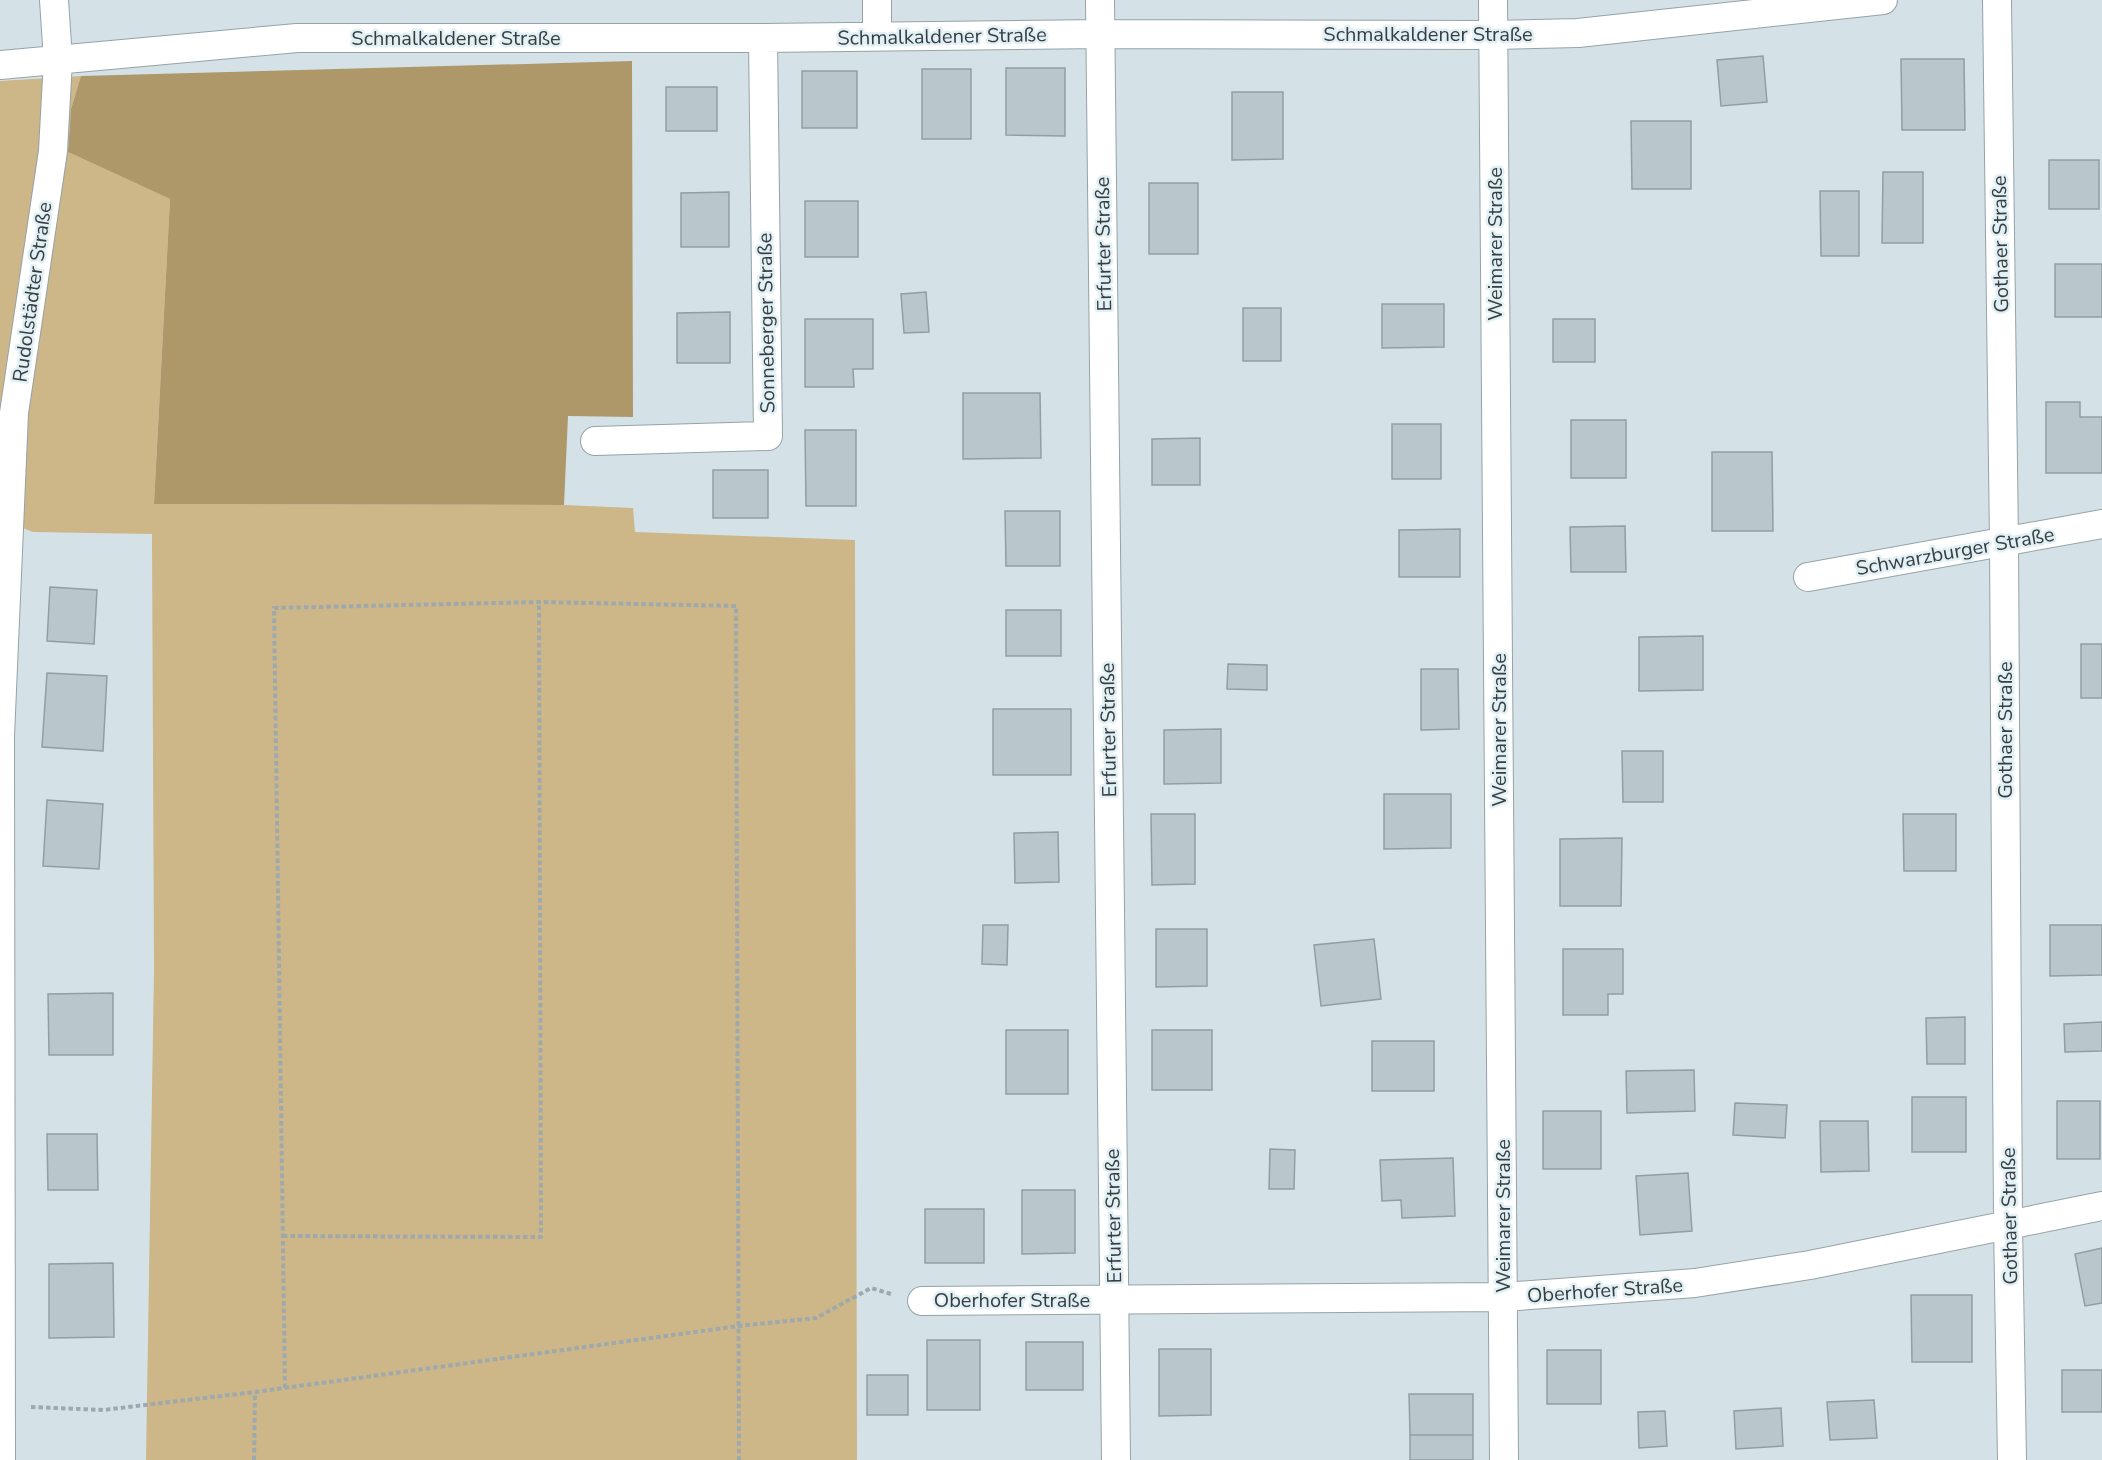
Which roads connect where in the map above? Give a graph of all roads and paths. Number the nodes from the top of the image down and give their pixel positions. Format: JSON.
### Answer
{"nodes":[{"id":1,"x":54,"y":0,"type":"edge"},
{"id":2,"x":877,"y":0,"type":"edge"},
{"id":3,"x":1100,"y":0,"type":"edge"},
{"id":4,"x":1493,"y":0,"type":"edge"},
{"id":5,"x":1882,"y":0,"type":"edge"},
{"id":6,"x":1997,"y":0,"type":"edge"},
{"id":7,"x":1101,"y":34,"type":"junction"},
{"id":8,"x":1493,"y":35,"type":"junction"},
{"id":9,"x":877,"y":36,"type":"junction"},
{"id":10,"x":763,"y":38,"type":"junction"},
{"id":11,"x":58,"y":60,"type":"junction"},
{"id":12,"x":0,"y":65,"type":"edge"},
{"id":13,"x":595,"y":441,"type":"dead end"},
{"id":14,"x":2102,"y":524,"type":"edge"},
{"id":15,"x":2004,"y":542,"type":"junction"},
{"id":16,"x":1808,"y":577,"type":"dead end"},
{"id":17,"x":538,"y":602,"type":"junction"},
{"id":18,"x":0,"y":736,"type":"edge"},
{"id":19,"x":2102,"y":1206,"type":"edge"},
{"id":20,"x":2008,"y":1224,"type":"junction"},
{"id":21,"x":283,"y":1236,"type":"junction"},
{"id":22,"x":1504,"y":1297,"type":"junction"},
{"id":23,"x":1114,"y":1300,"type":"junction"},
{"id":24,"x":922,"y":1301,"type":"joint"},
{"id":25,"x":739,"y":1326,"type":"junction"},
{"id":26,"x":285,"y":1388,"type":"junction"},
{"id":27,"x":255,"y":1392,"type":"junction"},
{"id":28,"x":0,"y":1406,"type":"edge"},
{"id":29,"x":0,"y":1460,"type":"edge"},
{"id":30,"x":254,"y":1460,"type":"edge"},
{"id":31,"x":739,"y":1460,"type":"edge"},
{"id":32,"x":1116,"y":1460,"type":"edge"},
{"id":33,"x":1504,"y":1460,"type":"edge"},
{"id":34,"x":2012,"y":1460,"type":"edge"}],
"edges":[{"from":1,"to":11,"type":"street","name":"Rudolstädter Straße"},
{"from":2,"to":9,"type":"street"},
{"from":3,"to":7,"type":"street","name":"Erfurter Straße"},
{"from":4,"to":8,"type":"street","name":"Weimarer Straße"},
{"from":5,"to":8,"type":"street","name":"Schmalkaldener Straße"},
{"from":6,"to":15,"type":"street","name":"Gothaer Straße"},
{"from":7,"to":8,"type":"street","name":"Schmalkaldener Straße"},
{"from":7,"to":9,"type":"street","name":"Schmalkaldener Straße"},
{"from":7,"to":23,"type":"street","name":"Erfurter Straße"},
{"from":8,"to":22,"type":"street","name":"Weimarer Straße"},
{"from":9,"to":10,"type":"street","name":"Schmalkaldener Straße"},
{"from":10,"to":11,"type":"street","name":"Schmalkaldener Straße"},
{"from":10,"to":13,"type":"street","name":"Sonneberger Straße"},
{"from":11,"to":12,"type":"street","name":"Schmalkaldener Straße"},
{"from":11,"to":18,"type":"street","name":"Rudolstädter Straße"},
{"from":14,"to":15,"type":"street","name":"Schwarzburger Straße"},
{"from":15,"to":16,"type":"street","name":"Schwarzburger Straße"},
{"from":15,"to":20,"type":"street","name":"Gothaer Straße"},
{"from":17,"to":21,"type":"path"},
{"from":17,"to":21,"type":"path"},
{"from":17,"to":25,"type":"path"},
{"from":18,"to":28,"type":"street","name":"Rudolstädter Straße"},
{"from":19,"to":20,"type":"street","name":"Oberhofer Straße"},
{"from":20,"to":22,"type":"street","name":"Oberhofer Straße"},
{"from":20,"to":34,"type":"street","name":"Gothaer Straße"},
{"from":21,"to":26,"type":"path"},
{"from":22,"to":23,"type":"street","name":"Oberhofer Straße"},
{"from":22,"to":33,"type":"street","name":"Weimarer Straße"},
{"from":23,"to":24,"type":"street","name":"Oberhofer Straße"},
{"from":23,"to":32,"type":"street","name":"Erfurter Straße"},
{"from":24,"to":25,"type":"path"},
{"from":25,"to":26,"type":"path"},
{"from":25,"to":31,"type":"path"},
{"from":26,"to":27,"type":"path"},
{"from":27,"to":28,"type":"path"},
{"from":27,"to":30,"type":"path"},
{"from":28,"to":29,"type":"street","name":"Rudolstädter Straße"}]}
